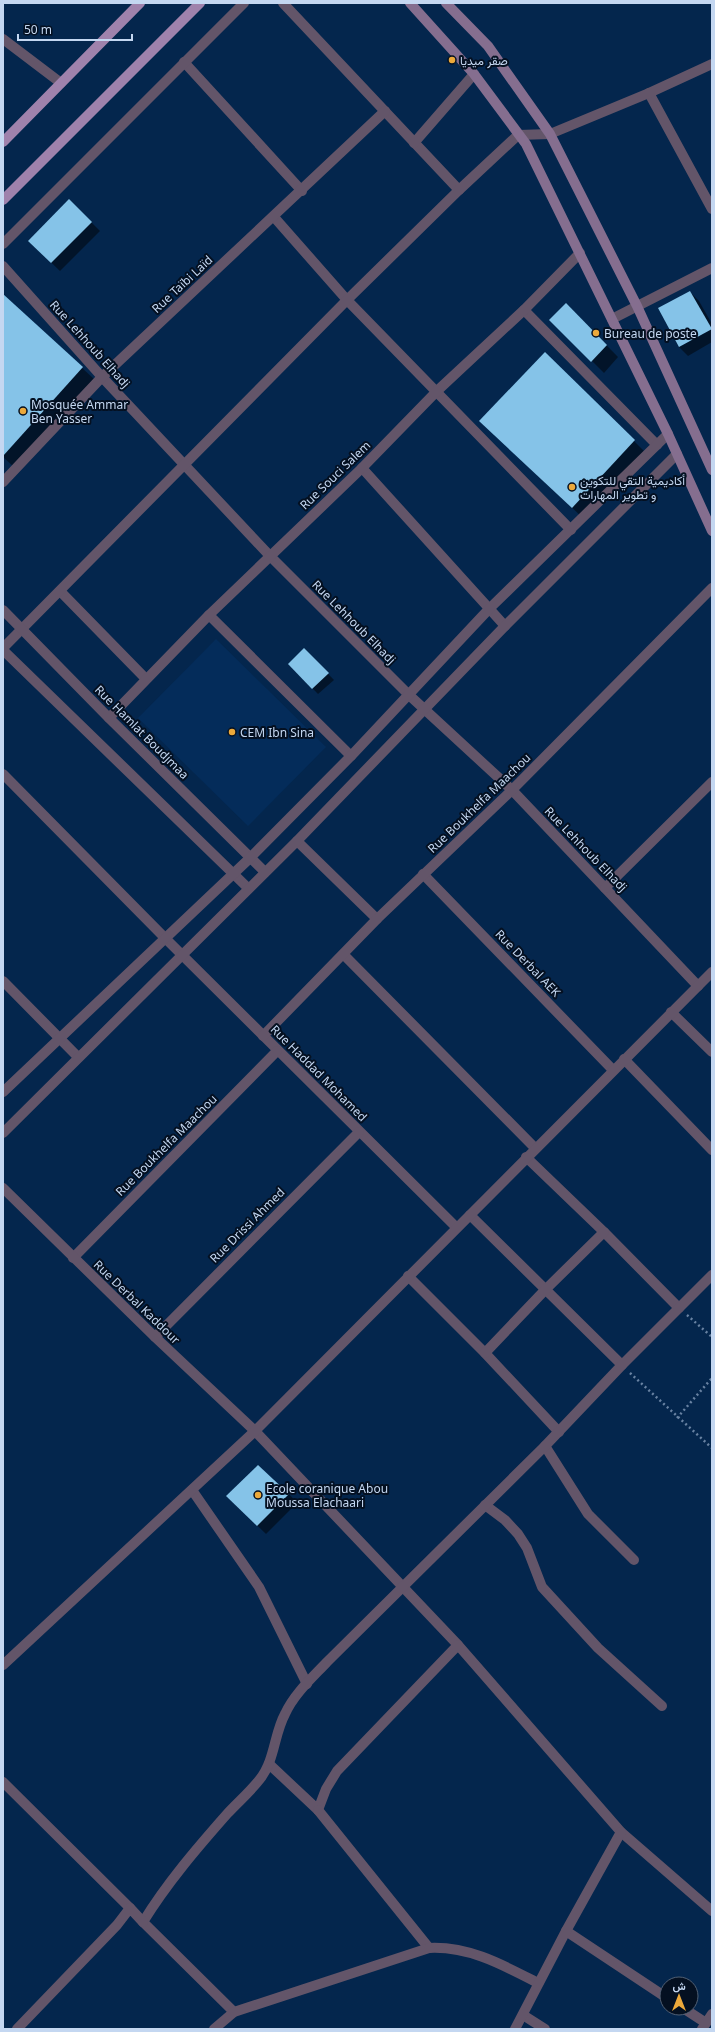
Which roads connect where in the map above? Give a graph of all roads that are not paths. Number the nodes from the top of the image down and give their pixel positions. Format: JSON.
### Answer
{"nodes":[{"id":1,"x":140,"y":3,"type":"edge"},
{"id":2,"x":200,"y":3,"type":"edge"},
{"id":3,"x":244,"y":3,"type":"edge"},
{"id":4,"x":282,"y":3,"type":"edge"},
{"id":5,"x":410,"y":3,"type":"edge"},
{"id":6,"x":446,"y":3,"type":"edge"},
{"id":7,"x":4,"y":39,"type":"edge"},
{"id":8,"x":184,"y":62,"type":"junction"},
{"id":9,"x":712,"y":64,"type":"edge"},
{"id":10,"x":474,"y":74,"type":"junction"},
{"id":11,"x":61,"y":83,"type":"junction"},
{"id":12,"x":649,"y":93,"type":"junction"},
{"id":13,"x":385,"y":111,"type":"junction"},
{"id":14,"x":550,"y":134,"type":"junction"},
{"id":15,"x":518,"y":135,"type":"junction"},
{"id":16,"x":3,"y":142,"type":"edge"},
{"id":17,"x":414,"y":143,"type":"junction"},
{"id":18,"x":302,"y":190,"type":"junction"},
{"id":19,"x":459,"y":190,"type":"junction"},
{"id":20,"x":3,"y":200,"type":"edge"},
{"id":21,"x":712,"y":209,"type":"edge"},
{"id":22,"x":274,"y":217,"type":"junction"},
{"id":23,"x":3,"y":244,"type":"edge"},
{"id":24,"x":580,"y":253,"type":"junction"},
{"id":25,"x":3,"y":266,"type":"edge"},
{"id":26,"x":712,"y":268,"type":"edge"},
{"id":27,"x":347,"y":300,"type":"junction"},
{"id":28,"x":637,"y":306,"type":"junction"},
{"id":29,"x":524,"y":310,"type":"junction"},
{"id":30,"x":612,"y":319,"type":"junction"},
{"id":31,"x":102,"y":377,"type":"junction"},
{"id":32,"x":437,"y":391,"type":"junction"},
{"id":33,"x":668,"y":434,"type":"junction"},
{"id":34,"x":657,"y":445,"type":"junction"},
{"id":35,"x":677,"y":454,"type":"junction"},
{"id":36,"x":184,"y":465,"type":"junction"},
{"id":37,"x":362,"y":468,"type":"junction"},
{"id":38,"x":712,"y":470,"type":"edge"},
{"id":39,"x":3,"y":482,"type":"edge"},
{"id":40,"x":572,"y":530,"type":"junction"},
{"id":41,"x":712,"y":531,"type":"edge"},
{"id":42,"x":270,"y":556,"type":"junction"},
{"id":43,"x":712,"y":588,"type":"edge"},
{"id":44,"x":60,"y":591,"type":"junction"},
{"id":45,"x":489,"y":609,"type":"junction"},
{"id":46,"x":3,"y":610,"type":"edge"},
{"id":47,"x":209,"y":615,"type":"junction"},
{"id":48,"x":505,"y":626,"type":"junction"},
{"id":49,"x":22,"y":629,"type":"junction"},
{"id":50,"x":3,"y":649,"type":"edge"},
{"id":51,"x":146,"y":678,"type":"junction"},
{"id":52,"x":408,"y":695,"type":"junction"},
{"id":53,"x":424,"y":710,"type":"junction"},
{"id":54,"x":109,"y":718,"type":"junction"},
{"id":55,"x":351,"y":756,"type":"junction"},
{"id":56,"x":3,"y":774,"type":"edge"},
{"id":57,"x":712,"y":782,"type":"edge"},
{"id":58,"x":512,"y":790,"type":"junction"},
{"id":59,"x":297,"y":841,"type":"junction"},
{"id":60,"x":250,"y":858,"type":"junction"},
{"id":61,"x":265,"y":872,"type":"junction"},
{"id":62,"x":234,"y":873,"type":"junction"},
{"id":63,"x":423,"y":874,"type":"junction"},
{"id":64,"x":248,"y":888,"type":"junction"},
{"id":65,"x":605,"y":888,"type":"junction"},
{"id":66,"x":377,"y":919,"type":"junction"},
{"id":67,"x":164,"y":937,"type":"junction"},
{"id":68,"x":182,"y":954,"type":"junction"},
{"id":69,"x":344,"y":955,"type":"junction"},
{"id":70,"x":712,"y":972,"type":"edge"},
{"id":71,"x":3,"y":981,"type":"edge"},
{"id":72,"x":698,"y":986,"type":"junction"},
{"id":73,"x":671,"y":1012,"type":"junction"},
{"id":74,"x":263,"y":1036,"type":"junction"},
{"id":75,"x":59,"y":1038,"type":"junction"},
{"id":76,"x":277,"y":1051,"type":"junction"},
{"id":77,"x":712,"y":1052,"type":"edge"},
{"id":78,"x":78,"y":1057,"type":"junction"},
{"id":79,"x":624,"y":1059,"type":"junction"},
{"id":80,"x":613,"y":1070,"type":"junction"},
{"id":81,"x":3,"y":1092,"type":"edge"},
{"id":82,"x":359,"y":1132,"type":"junction"},
{"id":83,"x":3,"y":1133,"type":"edge"},
{"id":84,"x":535,"y":1148,"type":"junction"},
{"id":85,"x":712,"y":1150,"type":"edge"},
{"id":86,"x":526,"y":1157,"type":"junction"},
{"id":87,"x":3,"y":1188,"type":"edge"},
{"id":88,"x":470,"y":1215,"type":"junction"},
{"id":89,"x":456,"y":1227,"type":"junction"},
{"id":90,"x":604,"y":1232,"type":"junction"},
{"id":91,"x":73,"y":1258,"type":"junction"},
{"id":92,"x":712,"y":1275,"type":"edge"},
{"id":93,"x":408,"y":1276,"type":"junction"},
{"id":94,"x":544,"y":1290,"type":"junction"},
{"id":95,"x":679,"y":1308,"type":"junction"},
{"id":96,"x":155,"y":1337,"type":"junction"},
{"id":97,"x":485,"y":1354,"type":"junction"},
{"id":98,"x":622,"y":1365,"type":"junction"},
{"id":99,"x":255,"y":1431,"type":"junction"},
{"id":100,"x":559,"y":1432,"type":"junction"},
{"id":101,"x":545,"y":1446,"type":"junction"},
{"id":102,"x":192,"y":1490,"type":"junction"},
{"id":103,"x":485,"y":1506,"type":"junction"},
{"id":104,"x":634,"y":1560,"type":"dead end"},
{"id":105,"x":402,"y":1587,"type":"junction"},
{"id":106,"x":458,"y":1645,"type":"junction"},
{"id":107,"x":3,"y":1666,"type":"edge"},
{"id":108,"x":306,"y":1684,"type":"junction"},
{"id":109,"x":662,"y":1706,"type":"dead end"},
{"id":110,"x":269,"y":1764,"type":"junction"},
{"id":111,"x":3,"y":1782,"type":"edge"},
{"id":112,"x":318,"y":1810,"type":"junction"},
{"id":113,"x":621,"y":1832,"type":"junction"},
{"id":114,"x":130,"y":1908,"type":"junction"},
{"id":115,"x":712,"y":1911,"type":"edge"},
{"id":116,"x":143,"y":1922,"type":"junction"},
{"id":117,"x":566,"y":1931,"type":"junction"},
{"id":118,"x":429,"y":1948,"type":"junction"},
{"id":119,"x":538,"y":1983,"type":"junction"},
{"id":120,"x":659,"y":1993,"type":"edge"},
{"id":121,"x":234,"y":2012,"type":"junction"},
{"id":122,"x":712,"y":2014,"type":"edge"},
{"id":123,"x":523,"y":2015,"type":"junction"},
{"id":124,"x":692,"y":2016,"type":"edge"},
{"id":125,"x":704,"y":2026,"type":"edge"},
{"id":126,"x":17,"y":2029,"type":"edge"},
{"id":127,"x":214,"y":2029,"type":"edge"},
{"id":128,"x":515,"y":2029,"type":"edge"},
{"id":129,"x":545,"y":2029,"type":"edge"}],
"edges":[{"from":1,"to":11,"type":"main road"},
{"from":2,"to":20,"type":"main road"},
{"from":3,"to":8,"type":"street"},
{"from":4,"to":13,"type":"street"},
{"from":5,"to":10,"type":"main road"},
{"from":6,"to":14,"type":"main road"},
{"from":7,"to":11,"type":"street"},
{"from":8,"to":18,"type":"street"},
{"from":8,"to":23,"type":"street"},
{"from":9,"to":12,"type":"street"},
{"from":10,"to":15,"type":"main road"},
{"from":10,"to":17,"type":"street"},
{"from":11,"to":16,"type":"main road"},
{"from":12,"to":14,"type":"street"},
{"from":12,"to":21,"type":"street"},
{"from":13,"to":17,"type":"street"},
{"from":13,"to":18,"type":"street","name":"Rue Taïbi Laïd"},
{"from":14,"to":15,"type":"street"},
{"from":14,"to":28,"type":"main road"},
{"from":15,"to":19,"type":"street"},
{"from":15,"to":24,"type":"main road"},
{"from":17,"to":19,"type":"street"},
{"from":18,"to":22,"type":"street","name":"Rue Taïbi Laïd"},
{"from":19,"to":27,"type":"street"},
{"from":22,"to":27,"type":"street"},
{"from":22,"to":31,"type":"street","name":"Rue Taïbi Laïd"},
{"from":24,"to":29,"type":"street","name":"Rue Souci Salem"},
{"from":24,"to":30,"type":"main road"},
{"from":25,"to":31,"type":"street","name":"Rue Lehhoub Elhadj"},
{"from":26,"to":28,"type":"street"},
{"from":27,"to":32,"type":"street"},
{"from":27,"to":36,"type":"street"},
{"from":28,"to":30,"type":"street"},
{"from":28,"to":38,"type":"main road"},
{"from":29,"to":32,"type":"street","name":"Rue Souci Salem"},
{"from":29,"to":34,"type":"street"},
{"from":30,"to":33,"type":"main road"},
{"from":31,"to":36,"type":"street","name":"Rue Lehhoub Elhadj"},
{"from":31,"to":39,"type":"street","name":"Rue Taïbi Laïd"},
{"from":32,"to":37,"type":"street","name":"Rue Souci Salem"},
{"from":32,"to":40,"type":"street"},
{"from":33,"to":34,"type":"street"},
{"from":33,"to":35,"type":"main road"},
{"from":34,"to":40,"type":"street"},
{"from":35,"to":41,"type":"main road"},
{"from":35,"to":48,"type":"street"},
{"from":36,"to":42,"type":"street","name":"Rue Lehhoub Elhadj"},
{"from":36,"to":44,"type":"street"},
{"from":37,"to":42,"type":"street","name":"Rue Souci Salem"},
{"from":37,"to":45,"type":"street"},
{"from":40,"to":45,"type":"street"},
{"from":42,"to":47,"type":"street","name":"Rue Souci Salem"},
{"from":42,"to":52,"type":"street","name":"Rue Lehhoub Elhadj"},
{"from":43,"to":58,"type":"street","name":"Rue Boukhelfa Maachou"},
{"from":44,"to":49,"type":"street"},
{"from":44,"to":51,"type":"street"},
{"from":45,"to":48,"type":"street"},
{"from":45,"to":52,"type":"street"},
{"from":46,"to":49,"type":"street","name":"Rue Hamlat Boudjmaa"},
{"from":47,"to":51,"type":"street","name":"Rue Souci Salem"},
{"from":47,"to":55,"type":"street"},
{"from":48,"to":53,"type":"street"},
{"from":49,"to":50,"type":"street"},
{"from":49,"to":54,"type":"street","name":"Rue Hamlat Boudjmaa"},
{"from":50,"to":62,"type":"street"},
{"from":51,"to":54,"type":"street","name":"Rue Souci Salem"},
{"from":52,"to":53,"type":"street","name":"Rue Lehhoub Elhadj"},
{"from":52,"to":55,"type":"street"},
{"from":53,"to":58,"type":"street","name":"Rue Lehhoub Elhadj"},
{"from":53,"to":59,"type":"street"},
{"from":54,"to":60,"type":"street","name":"Rue Hamlat Boudjmaa"},
{"from":55,"to":60,"type":"street"},
{"from":56,"to":67,"type":"street","name":"Rue Haddad Mohamed"},
{"from":57,"to":65,"type":"street"},
{"from":58,"to":63,"type":"street","name":"Rue Boukhelfa Maachou"},
{"from":58,"to":65,"type":"street","name":"Rue Lehhoub Elhadj"},
{"from":59,"to":61,"type":"street"},
{"from":59,"to":66,"type":"street"},
{"from":60,"to":61,"type":"street","name":"Rue Hamlat Boudjmaa"},
{"from":60,"to":62,"type":"street"},
{"from":61,"to":64,"type":"street"},
{"from":62,"to":64,"type":"street"},
{"from":62,"to":67,"type":"street"},
{"from":63,"to":66,"type":"street","name":"Rue Boukhelfa Maachou"},
{"from":63,"to":80,"type":"street","name":"Rue Derbal AEK"},
{"from":64,"to":68,"type":"street"},
{"from":65,"to":72,"type":"street","name":"Rue Lehhoub Elhadj"},
{"from":66,"to":69,"type":"street","name":"Rue Boukhelfa Maachou"},
{"from":67,"to":68,"type":"street","name":"Rue Haddad Mohamed"},
{"from":67,"to":75,"type":"street"},
{"from":68,"to":74,"type":"street","name":"Rue Haddad Mohamed"},
{"from":68,"to":78,"type":"street"},
{"from":69,"to":74,"type":"street","name":"Rue Boukhelfa Maachou"},
{"from":69,"to":84,"type":"street"},
{"from":70,"to":72,"type":"street"},
{"from":71,"to":75,"type":"street"},
{"from":72,"to":73,"type":"street"},
{"from":73,"to":77,"type":"street"},
{"from":73,"to":79,"type":"street"},
{"from":74,"to":76,"type":"street","name":"Rue Haddad Mohamed"},
{"from":75,"to":78,"type":"street"},
{"from":75,"to":81,"type":"street"},
{"from":76,"to":82,"type":"street","name":"Rue Haddad Mohamed"},
{"from":76,"to":91,"type":"street","name":"Rue Boukhelfa Maachou"},
{"from":78,"to":83,"type":"street"},
{"from":79,"to":80,"type":"street"},
{"from":79,"to":85,"type":"street"},
{"from":80,"to":84,"type":"street"},
{"from":82,"to":89,"type":"street","name":"Rue Haddad Mohamed"},
{"from":82,"to":96,"type":"street","name":"Rue Drissi Ahmed"},
{"from":84,"to":86,"type":"street"},
{"from":86,"to":88,"type":"street"},
{"from":86,"to":90,"type":"street"},
{"from":87,"to":91,"type":"street","name":"Rue Derbal Kaddour"},
{"from":88,"to":89,"type":"street"},
{"from":88,"to":94,"type":"street"},
{"from":89,"to":93,"type":"street"},
{"from":90,"to":94,"type":"street"},
{"from":90,"to":95,"type":"street"},
{"from":91,"to":96,"type":"street","name":"Rue Derbal Kaddour"},
{"from":92,"to":95,"type":"street"},
{"from":93,"to":97,"type":"street"},
{"from":93,"to":99,"type":"street"},
{"from":94,"to":97,"type":"street"},
{"from":94,"to":98,"type":"street"},
{"from":95,"to":98,"type":"street"},
{"from":96,"to":99,"type":"street","name":"Rue Derbal Kaddour"},
{"from":97,"to":100,"type":"street"},
{"from":98,"to":100,"type":"street"},
{"from":99,"to":102,"type":"street"},
{"from":99,"to":105,"type":"street","name":"Rue Derbal Kaddour"},
{"from":100,"to":101,"type":"street"},
{"from":101,"to":103,"type":"street"},
{"from":101,"to":104,"type":"street"},
{"from":102,"to":107,"type":"street"},
{"from":102,"to":108,"type":"street"},
{"from":103,"to":105,"type":"street"},
{"from":103,"to":109,"type":"street"},
{"from":105,"to":106,"type":"street","name":"Rue Derbal Kaddour"},
{"from":105,"to":108,"type":"street"},
{"from":106,"to":112,"type":"street"},
{"from":106,"to":113,"type":"street","name":"Rue Derbal Kaddour"},
{"from":108,"to":110,"type":"street"},
{"from":110,"to":112,"type":"street"},
{"from":110,"to":116,"type":"street"},
{"from":111,"to":114,"type":"street"},
{"from":112,"to":118,"type":"street"},
{"from":113,"to":115,"type":"street","name":"Rue Derbal Kaddour"},
{"from":113,"to":117,"type":"street"},
{"from":114,"to":116,"type":"street"},
{"from":114,"to":126,"type":"street"},
{"from":116,"to":121,"type":"street"},
{"from":117,"to":119,"type":"street"},
{"from":117,"to":120,"type":"street"},
{"from":118,"to":119,"type":"street"},
{"from":118,"to":121,"type":"street"},
{"from":119,"to":123,"type":"street"},
{"from":121,"to":127,"type":"street"},
{"from":122,"to":125,"type":"street"},
{"from":123,"to":128,"type":"street"},
{"from":123,"to":129,"type":"street"},
{"from":124,"to":125,"type":"street"}]}
